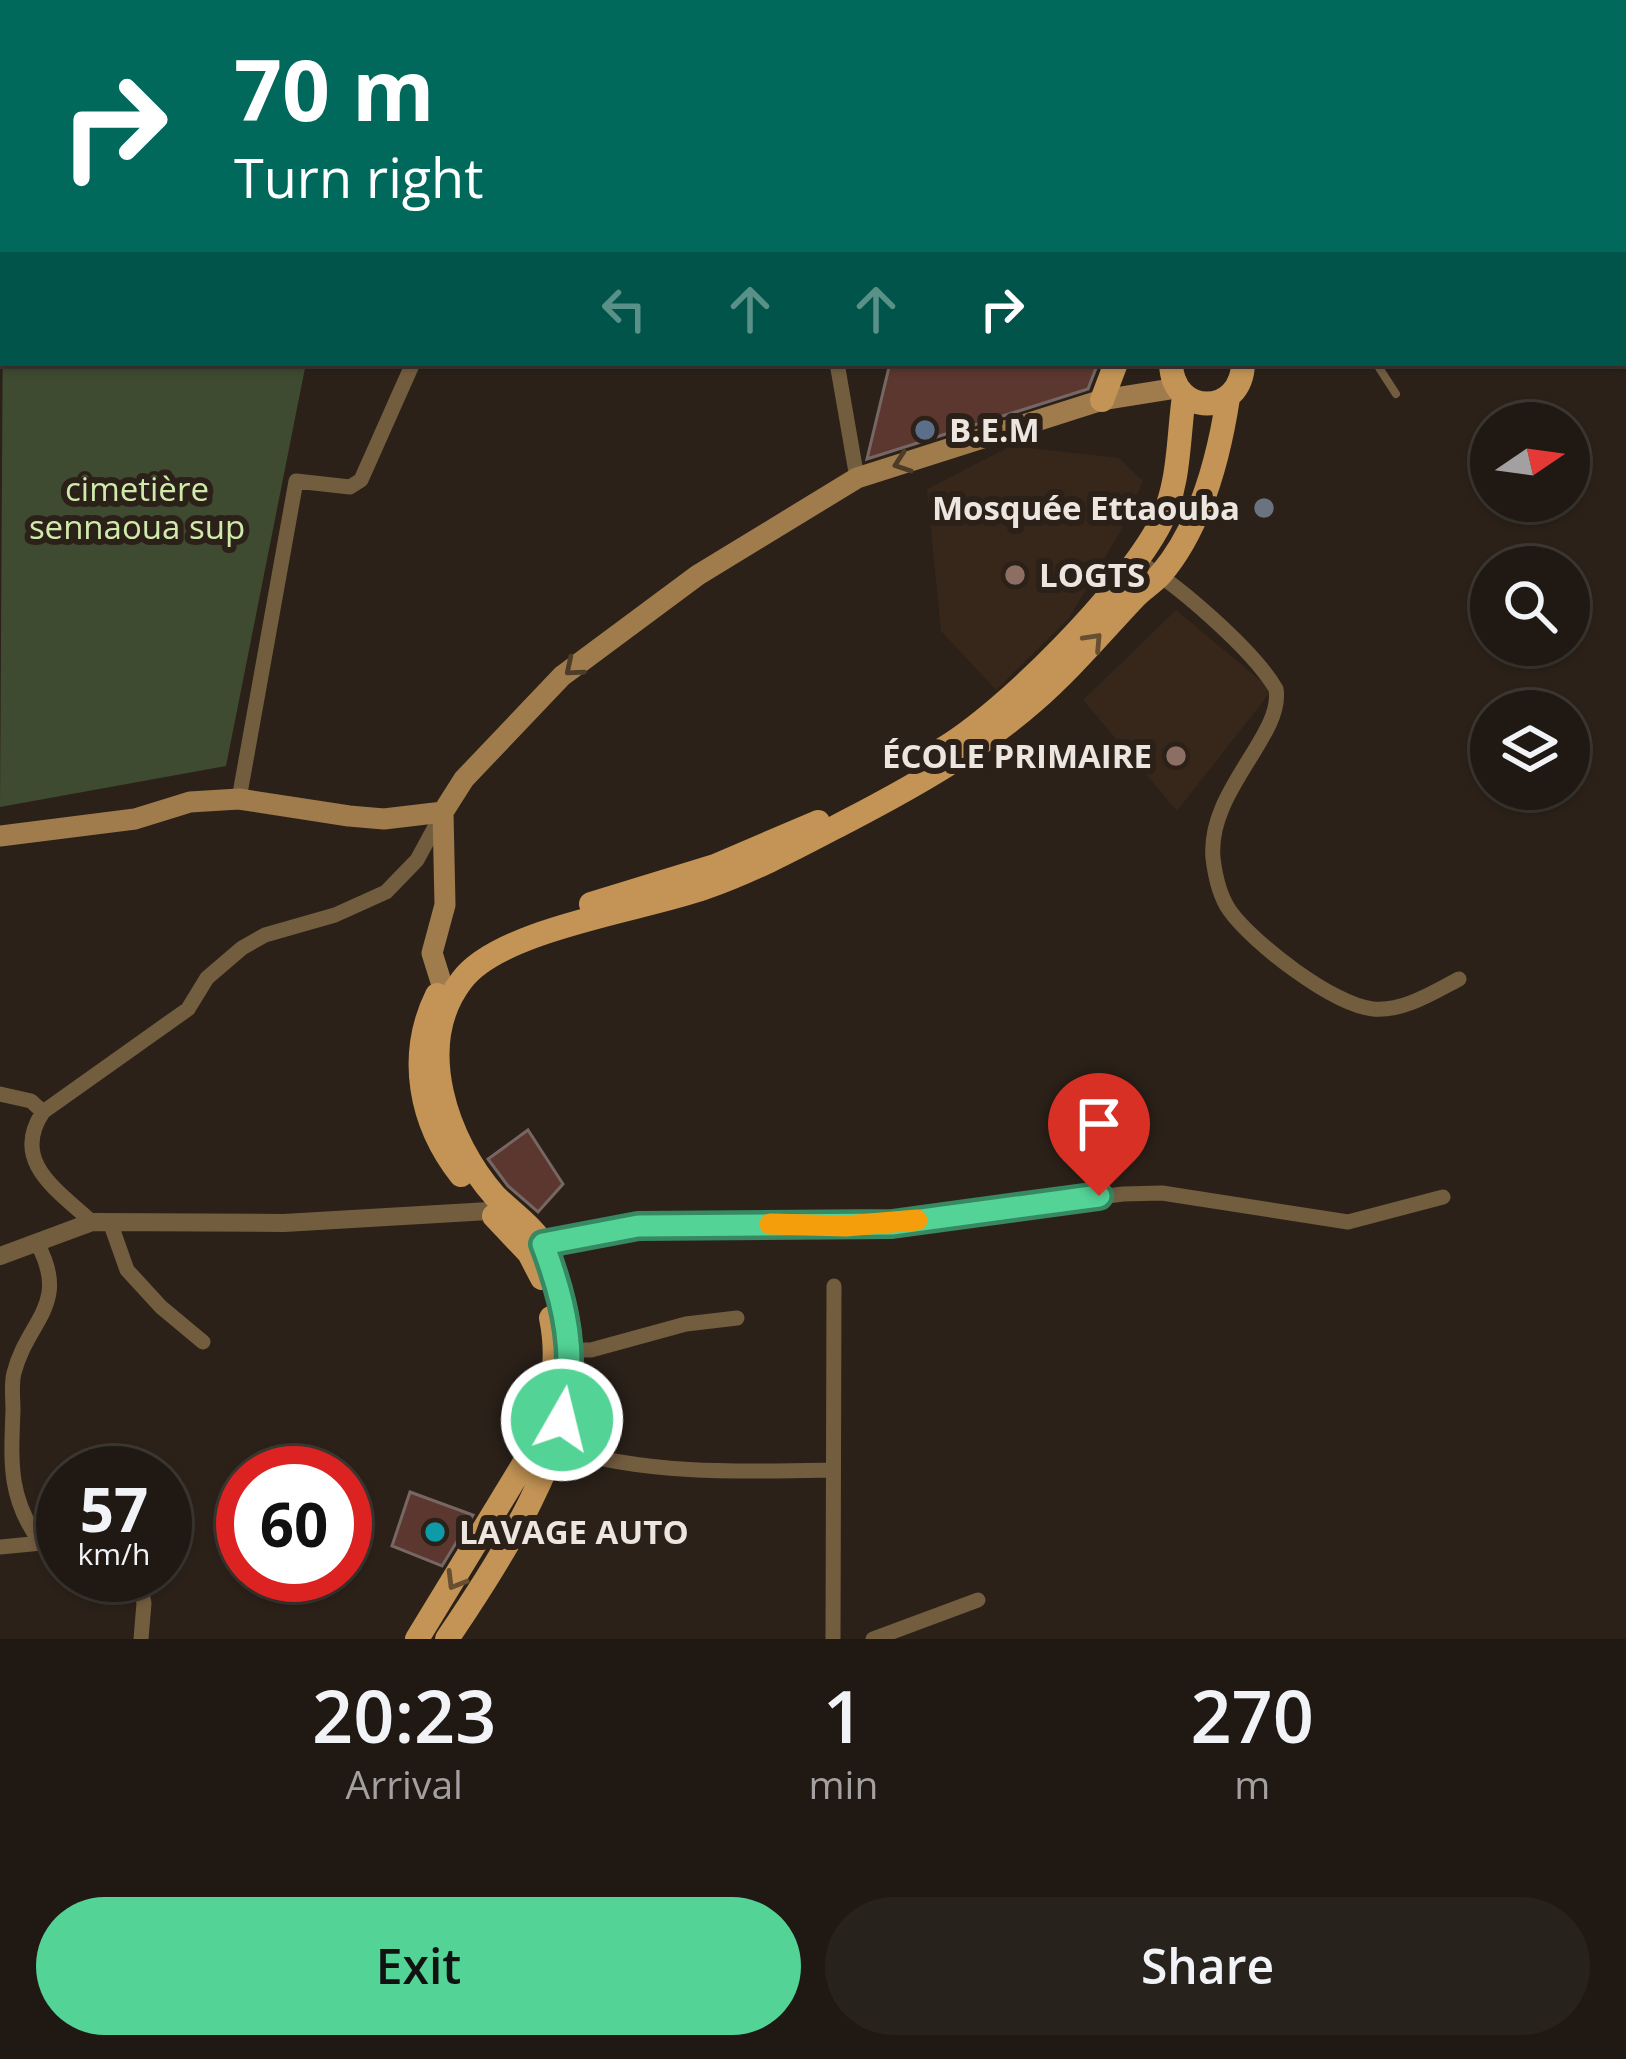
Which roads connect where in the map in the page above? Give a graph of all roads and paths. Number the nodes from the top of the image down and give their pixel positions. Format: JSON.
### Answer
{"nodes":[{"id":1,"x":412,"y":366,"type":"edge"},
{"id":2,"x":838,"y":366,"type":"edge"},
{"id":3,"x":1115,"y":366,"type":"edge"},
{"id":4,"x":1243,"y":366,"type":"edge"},
{"id":5,"x":1378,"y":366,"type":"edge"},
{"id":6,"x":1173,"y":378,"type":"edge"},
{"id":7,"x":1396,"y":394,"type":"dead end"},
{"id":8,"x":1228,"y":398,"type":"junction"},
{"id":9,"x":1102,"y":400,"type":"junction"},
{"id":10,"x":857,"y":478,"type":"junction"},
{"id":11,"x":1134,"y":560,"type":"junction"},
{"id":12,"x":1161,"y":573,"type":"junction"},
{"id":13,"x":238,"y":799,"type":"junction"},
{"id":14,"x":443,"y":812,"type":"junction"},
{"id":15,"x":0,"y":836,"type":"edge"},
{"id":16,"x":1460,"y":979,"type":"dead end"},
{"id":17,"x":442,"y":986,"type":"junction"},
{"id":18,"x":0,"y":1094,"type":"edge"},
{"id":19,"x":43,"y":1112,"type":"junction"},
{"id":20,"x":1443,"y":1197,"type":"dead end"},
{"id":21,"x":489,"y":1211,"type":"junction"},
{"id":22,"x":101,"y":1222,"type":"junction"},
{"id":23,"x":543,"y":1244,"type":"junction"},
{"id":24,"x":38,"y":1245,"type":"junction"},
{"id":25,"x":0,"y":1256,"type":"edge"},
{"id":26,"x":834,"y":1286,"type":"dead end"},
{"id":27,"x":737,"y":1318,"type":"dead end"},
{"id":28,"x":203,"y":1342,"type":"dead end"},
{"id":29,"x":572,"y":1351,"type":"junction"},
{"id":30,"x":556,"y":1447,"type":"junction"},
{"id":31,"x":4,"y":1468,"type":"edge"},
{"id":32,"x":832,"y":1470,"type":"junction"},
{"id":33,"x":36,"y":1536,"type":"edge"},
{"id":34,"x":36,"y":1542,"type":"edge"},
{"id":35,"x":0,"y":1547,"type":"edge"},
{"id":36,"x":978,"y":1600,"type":"dead end"},
{"id":37,"x":144,"y":1602,"type":"edge"},
{"id":38,"x":141,"y":1639,"type":"edge"},
{"id":39,"x":417,"y":1639,"type":"edge"},
{"id":40,"x":448,"y":1639,"type":"edge"},
{"id":41,"x":832,"y":1639,"type":"edge"},
{"id":42,"x":873,"y":1639,"type":"edge"}],
"edges":[{"from":1,"to":13,"type":"street"},
{"from":2,"to":10,"type":"street"},
{"from":3,"to":9,"type":"main road"},
{"from":4,"to":8,"type":"main road"},
{"from":5,"to":7,"type":"lane"},
{"from":6,"to":8,"type":"main road"},
{"from":6,"to":9,"type":"main road"},
{"from":6,"to":11,"type":"main road"},
{"from":8,"to":12,"type":"main road"},
{"from":9,"to":10,"type":"main road","one_way":true},
{"from":10,"to":14,"type":"main road","one_way":true},
{"from":11,"to":12,"type":"street"},
{"from":11,"to":17,"type":"main road"},
{"from":12,"to":16,"type":"street"},
{"from":23,"to":12,"type":"main road","one_way":true},
{"from":13,"to":14,"type":"main road"},
{"from":13,"to":15,"type":"main road"},
{"from":14,"to":17,"type":"main road"},
{"from":14,"to":19,"type":"street"},
{"from":17,"to":21,"type":"main road"},
{"from":18,"to":19,"type":"street"},
{"from":19,"to":22,"type":"street"},
{"from":20,"to":23,"type":"street"},
{"from":21,"to":22,"type":"street"},
{"from":21,"to":39,"type":"main road","one_way":true},
{"from":22,"to":24,"type":"street"},
{"from":22,"to":28,"type":"street"},
{"from":23,"to":29,"type":"main road"},
{"from":24,"to":25,"type":"street"},
{"from":24,"to":31,"type":"street"},
{"from":26,"to":32,"type":"street"},
{"from":27,"to":29,"type":"street"},
{"from":29,"to":30,"type":"main road"},
{"from":30,"to":32,"type":"street"},
{"from":30,"to":40,"type":"main road"},
{"from":31,"to":33,"type":"street"},
{"from":32,"to":41,"type":"street"},
{"from":34,"to":35,"type":"street"},
{"from":36,"to":42,"type":"street"},
{"from":37,"to":38,"type":"street"}]}
